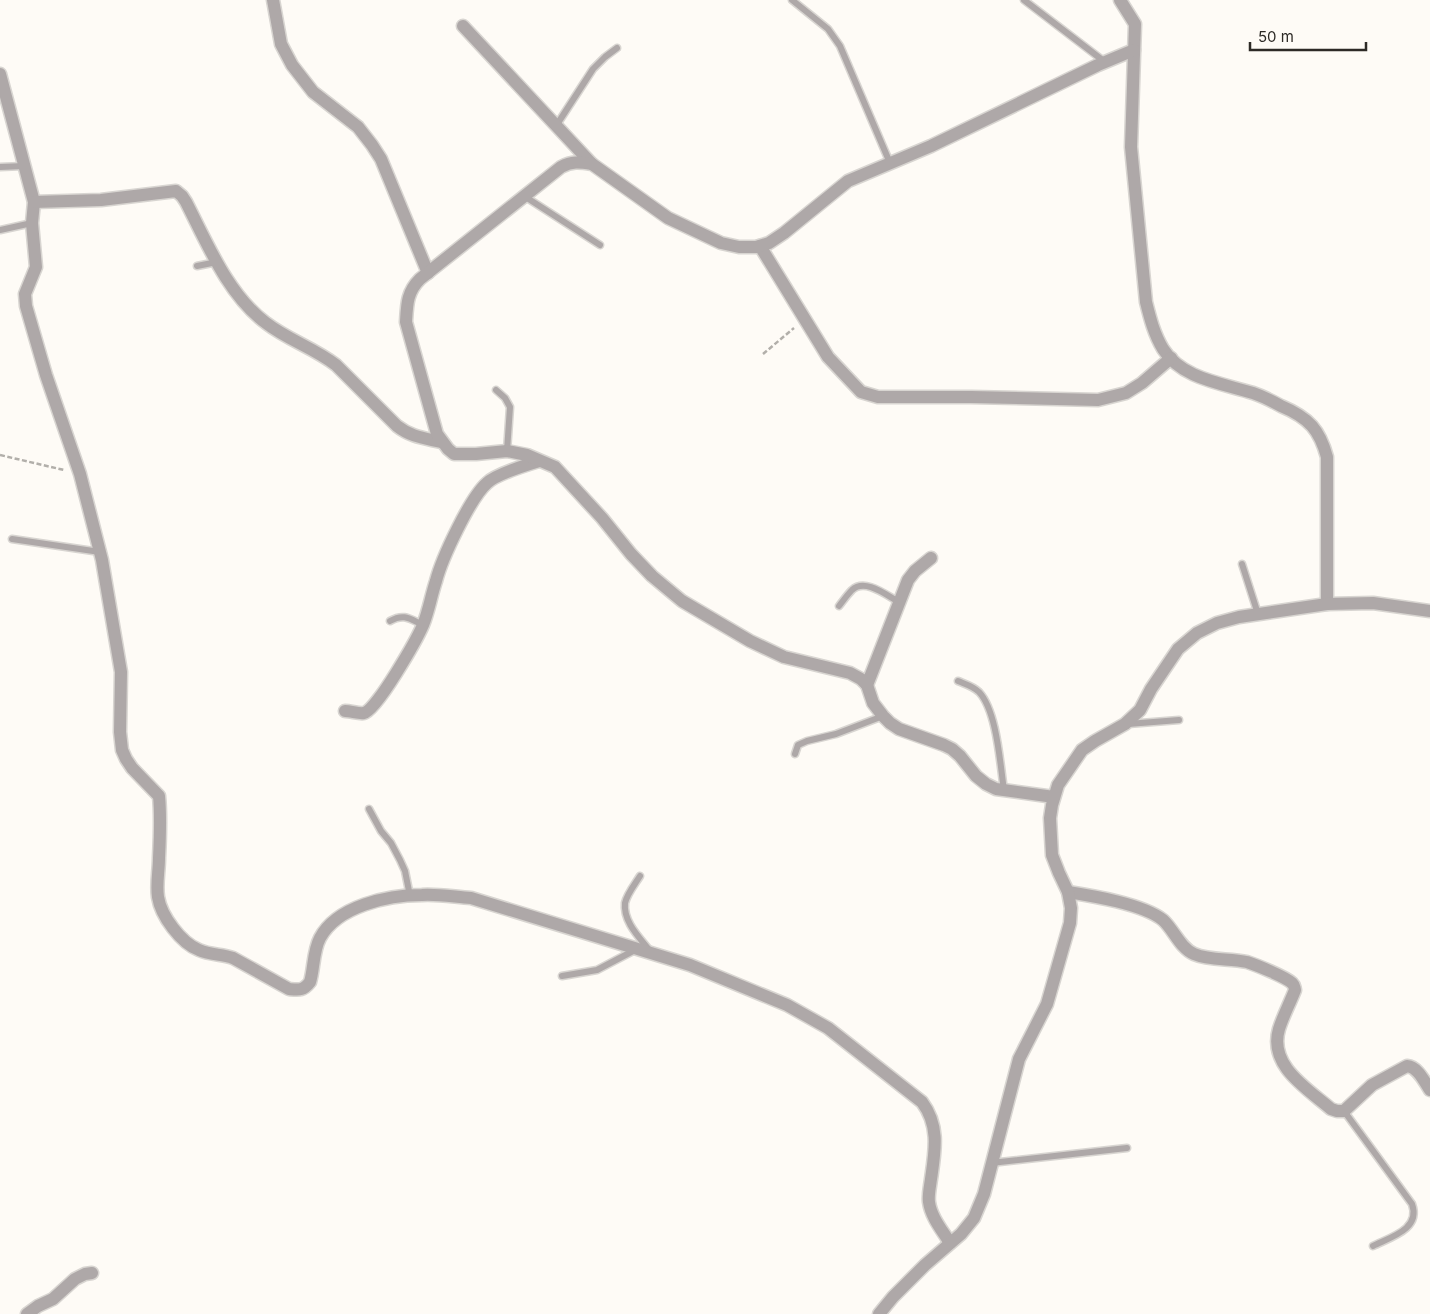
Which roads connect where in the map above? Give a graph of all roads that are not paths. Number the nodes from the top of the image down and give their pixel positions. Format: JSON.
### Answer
{"nodes":[{"id":1,"x":273,"y":0,"type":"edge"},
{"id":2,"x":792,"y":0,"type":"edge"},
{"id":3,"x":1024,"y":0,"type":"edge"},
{"id":4,"x":1120,"y":0,"type":"edge"},
{"id":5,"x":463,"y":26,"type":"dead end"},
{"id":6,"x":617,"y":48,"type":"dead end"},
{"id":7,"x":1134,"y":50,"type":"junction"},
{"id":8,"x":1105,"y":62,"type":"junction"},
{"id":9,"x":0,"y":76,"type":"edge"},
{"id":10,"x":556,"y":126,"type":"junction"},
{"id":11,"x":890,"y":163,"type":"junction"},
{"id":12,"x":592,"y":164,"type":"junction"},
{"id":13,"x":0,"y":166,"type":"edge"},
{"id":14,"x":24,"y":166,"type":"junction"},
{"id":15,"x":524,"y":196,"type":"junction"},
{"id":16,"x":34,"y":202,"type":"junction"},
{"id":17,"x":32,"y":223,"type":"junction"},
{"id":18,"x":0,"y":230,"type":"edge"},
{"id":19,"x":600,"y":244,"type":"dead end"},
{"id":20,"x":760,"y":246,"type":"junction"},
{"id":21,"x":216,"y":262,"type":"junction"},
{"id":22,"x":197,"y":266,"type":"dead end"},
{"id":23,"x":428,"y":273,"type":"junction"},
{"id":24,"x":1171,"y":358,"type":"junction"},
{"id":25,"x":496,"y":390,"type":"dead end"},
{"id":26,"x":442,"y":442,"type":"junction"},
{"id":27,"x":506,"y":451,"type":"junction"},
{"id":28,"x":539,"y":460,"type":"junction"},
{"id":29,"x":12,"y":538,"type":"dead end"},
{"id":30,"x":100,"y":552,"type":"junction"},
{"id":31,"x":931,"y":558,"type":"dead end"},
{"id":32,"x":1242,"y":564,"type":"dead end"},
{"id":33,"x":898,"y":602,"type":"junction"},
{"id":34,"x":1327,"y":604,"type":"junction"},
{"id":35,"x":839,"y":606,"type":"dead end"},
{"id":36,"x":1430,"y":611,"type":"edge"},
{"id":37,"x":1258,"y":614,"type":"junction"},
{"id":38,"x":390,"y":621,"type":"dead end"},
{"id":39,"x":423,"y":626,"type":"junction"},
{"id":40,"x":958,"y":681,"type":"dead end"},
{"id":41,"x":867,"y":685,"type":"junction"},
{"id":42,"x":345,"y":710,"type":"dead end"},
{"id":43,"x":883,"y":716,"type":"junction"},
{"id":44,"x":1179,"y":720,"type":"dead end"},
{"id":45,"x":1125,"y":724,"type":"junction"},
{"id":46,"x":795,"y":754,"type":"dead end"},
{"id":47,"x":1004,"y":790,"type":"junction"},
{"id":48,"x":1054,"y":797,"type":"junction"},
{"id":49,"x":369,"y":809,"type":"dead end"},
{"id":50,"x":640,"y":876,"type":"dead end"},
{"id":51,"x":1068,"y":892,"type":"junction"},
{"id":52,"x":410,"y":896,"type":"junction"},
{"id":53,"x":638,"y":949,"type":"junction"},
{"id":54,"x":651,"y":952,"type":"junction"},
{"id":55,"x":562,"y":976,"type":"dead end"},
{"id":56,"x":1430,"y":1090,"type":"edge"},
{"id":57,"x":1344,"y":1111,"type":"junction"},
{"id":58,"x":1128,"y":1148,"type":"dead end"},
{"id":59,"x":991,"y":1163,"type":"junction"},
{"id":60,"x":950,"y":1243,"type":"junction"},
{"id":61,"x":1373,"y":1246,"type":"dead end"},
{"id":62,"x":92,"y":1273,"type":"dead end"},
{"id":63,"x":27,"y":1314,"type":"edge"},
{"id":64,"x":879,"y":1314,"type":"edge"}],
"edges":[{"from":1,"to":23,"type":"street"},
{"from":2,"to":11,"type":"lane"},
{"from":3,"to":8,"type":"lane"},
{"from":4,"to":7,"type":"street"},
{"from":5,"to":10,"type":"street"},
{"from":6,"to":10,"type":"lane"},
{"from":7,"to":8,"type":"street"},
{"from":7,"to":24,"type":"street"},
{"from":8,"to":11,"type":"street"},
{"from":9,"to":14,"type":"street"},
{"from":10,"to":12,"type":"street"},
{"from":11,"to":20,"type":"street"},
{"from":12,"to":15,"type":"street"},
{"from":12,"to":20,"type":"street"},
{"from":13,"to":14,"type":"lane"},
{"from":14,"to":16,"type":"street"},
{"from":15,"to":19,"type":"lane"},
{"from":15,"to":23,"type":"street"},
{"from":16,"to":17,"type":"street"},
{"from":16,"to":21,"type":"street"},
{"from":17,"to":18,"type":"lane"},
{"from":17,"to":30,"type":"street"},
{"from":20,"to":24,"type":"street"},
{"from":21,"to":22,"type":"lane"},
{"from":21,"to":26,"type":"street"},
{"from":23,"to":26,"type":"street"},
{"from":24,"to":34,"type":"street"},
{"from":25,"to":27,"type":"lane"},
{"from":26,"to":27,"type":"street"},
{"from":27,"to":28,"type":"street"},
{"from":28,"to":39,"type":"street"},
{"from":28,"to":41,"type":"street"},
{"from":29,"to":30,"type":"lane"},
{"from":30,"to":52,"type":"street"},
{"from":31,"to":33,"type":"street"},
{"from":32,"to":37,"type":"lane"},
{"from":33,"to":35,"type":"lane"},
{"from":33,"to":41,"type":"street"},
{"from":34,"to":36,"type":"street"},
{"from":34,"to":37,"type":"street"},
{"from":37,"to":45,"type":"street"},
{"from":38,"to":39,"type":"lane"},
{"from":39,"to":42,"type":"street"},
{"from":40,"to":47,"type":"lane"},
{"from":41,"to":43,"type":"street"},
{"from":43,"to":46,"type":"lane"},
{"from":43,"to":47,"type":"street"},
{"from":44,"to":45,"type":"lane"},
{"from":45,"to":48,"type":"street"},
{"from":47,"to":48,"type":"street"},
{"from":48,"to":51,"type":"street"},
{"from":49,"to":52,"type":"lane"},
{"from":50,"to":54,"type":"lane"},
{"from":51,"to":57,"type":"street"},
{"from":51,"to":59,"type":"street"},
{"from":52,"to":53,"type":"street"},
{"from":53,"to":54,"type":"street"},
{"from":53,"to":55,"type":"lane"},
{"from":54,"to":60,"type":"street"},
{"from":56,"to":57,"type":"street"},
{"from":57,"to":61,"type":"lane"},
{"from":58,"to":59,"type":"lane"},
{"from":59,"to":60,"type":"street"},
{"from":60,"to":64,"type":"street"},
{"from":62,"to":63,"type":"street"}]}
